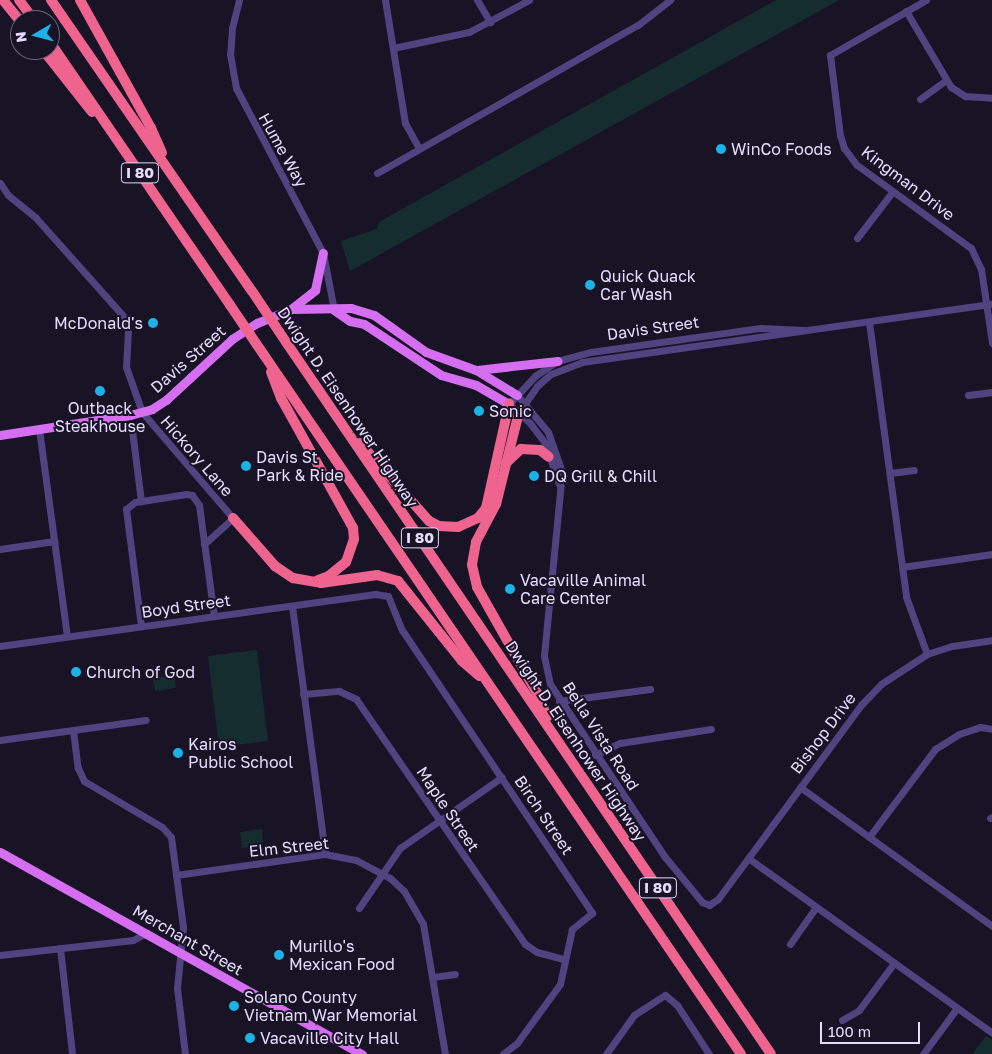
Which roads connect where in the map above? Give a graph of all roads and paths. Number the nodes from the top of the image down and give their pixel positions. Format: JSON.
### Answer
{"nodes":[{"id":1,"x":2,"y":0,"type":"edge"},
{"id":2,"x":51,"y":0,"type":"edge"},
{"id":3,"x":80,"y":0,"type":"edge"},
{"id":4,"x":239,"y":0,"type":"edge"},
{"id":5,"x":385,"y":0,"type":"edge"},
{"id":6,"x":477,"y":0,"type":"edge"},
{"id":7,"x":528,"y":0,"type":"edge"},
{"id":8,"x":670,"y":0,"type":"edge"},
{"id":9,"x":926,"y":0,"type":"edge"},
{"id":10,"x":11,"y":10,"type":"edge"},
{"id":11,"x":906,"y":11,"type":"junction"},
{"id":12,"x":490,"y":22,"type":"junction"},
{"id":13,"x":392,"y":48,"type":"junction"},
{"id":14,"x":60,"y":57,"type":"edge"},
{"id":15,"x":50,"y":60,"type":"edge"},
{"id":16,"x":945,"y":80,"type":"junction"},
{"id":17,"x":992,"y":98,"type":"edge"},
{"id":18,"x":920,"y":99,"type":"dead end"},
{"id":19,"x":121,"y":145,"type":"junction"},
{"id":20,"x":419,"y":148,"type":"junction"},
{"id":21,"x":170,"y":172,"type":"junction"},
{"id":22,"x":376,"y":173,"type":"dead end"},
{"id":23,"x":0,"y":183,"type":"edge"},
{"id":24,"x":893,"y":191,"type":"junction"},
{"id":25,"x":857,"y":238,"type":"dead end"},
{"id":26,"x":323,"y":253,"type":"junction"},
{"id":27,"x":989,"y":305,"type":"edge"},
{"id":28,"x":291,"y":309,"type":"junction"},
{"id":29,"x":334,"y":310,"type":"junction"},
{"id":30,"x":869,"y":322,"type":"junction"},
{"id":31,"x":807,"y":330,"type":"junction"},
{"id":32,"x":992,"y":343,"type":"edge"},
{"id":33,"x":264,"y":354,"type":"junction"},
{"id":34,"x":557,"y":361,"type":"junction"},
{"id":35,"x":476,"y":370,"type":"junction"},
{"id":36,"x":992,"y":392,"type":"edge"},
{"id":37,"x":517,"y":395,"type":"junction"},
{"id":38,"x":968,"y":395,"type":"dead end"},
{"id":39,"x":526,"y":402,"type":"junction"},
{"id":40,"x":509,"y":404,"type":"junction"},
{"id":41,"x":142,"y":412,"type":"junction"},
{"id":42,"x":519,"y":412,"type":"junction"},
{"id":43,"x":39,"y":429,"type":"junction"},
{"id":44,"x":132,"y":430,"type":"dead end"},
{"id":45,"x":347,"y":432,"type":"junction"},
{"id":46,"x":0,"y":435,"type":"edge"},
{"id":47,"x":549,"y":457,"type":"junction"},
{"id":48,"x":506,"y":463,"type":"junction"},
{"id":49,"x":914,"y":470,"type":"dead end"},
{"id":50,"x":890,"y":473,"type":"junction"},
{"id":51,"x":559,"y":484,"type":"junction"},
{"id":52,"x":141,"y":501,"type":"junction"},
{"id":53,"x":233,"y":518,"type":"junction"},
{"id":54,"x":54,"y":541,"type":"junction"},
{"id":55,"x":204,"y":544,"type":"junction"},
{"id":56,"x":0,"y":549,"type":"edge"},
{"id":57,"x":992,"y":554,"type":"edge"},
{"id":58,"x":902,"y":567,"type":"junction"},
{"id":59,"x":311,"y":582,"type":"junction"},
{"id":60,"x":376,"y":594,"type":"joint"},
{"id":61,"x":292,"y":606,"type":"junction"},
{"id":62,"x":214,"y":616,"type":"junction"},
{"id":63,"x":141,"y":626,"type":"junction"},
{"id":64,"x":67,"y":636,"type":"junction"},
{"id":65,"x":992,"y":640,"type":"edge"},
{"id":66,"x":0,"y":646,"type":"edge"},
{"id":67,"x":927,"y":654,"type":"junction"},
{"id":68,"x":490,"y":686,"type":"junction"},
{"id":69,"x":650,"y":689,"type":"dead end"},
{"id":70,"x":303,"y":694,"type":"junction"},
{"id":71,"x":560,"y":701,"type":"junction"},
{"id":72,"x":146,"y":720,"type":"dead end"},
{"id":73,"x":712,"y":729,"type":"dead end"},
{"id":74,"x":992,"y":729,"type":"edge"},
{"id":75,"x":73,"y":730,"type":"junction"},
{"id":76,"x":554,"y":734,"type":"junction"},
{"id":77,"x":0,"y":740,"type":"edge"},
{"id":78,"x":595,"y":755,"type":"junction"},
{"id":79,"x":502,"y":776,"type":"junction"},
{"id":80,"x":800,"y":787,"type":"junction"},
{"id":81,"x":440,"y":819,"type":"junction"},
{"id":82,"x":869,"y":837,"type":"junction"},
{"id":83,"x":0,"y":852,"type":"edge"},
{"id":84,"x":325,"y":854,"type":"junction"},
{"id":85,"x":748,"y":858,"type":"junction"},
{"id":86,"x":382,"y":872,"type":"junction"},
{"id":87,"x":176,"y":875,"type":"junction"},
{"id":88,"x":718,"y":899,"type":"joint"},
{"id":89,"x":816,"y":907,"type":"junction"},
{"id":90,"x":359,"y":908,"type":"dead end"},
{"id":91,"x":992,"y":926,"type":"edge"},
{"id":92,"x":147,"y":933,"type":"junction"},
{"id":93,"x":790,"y":944,"type":"dead end"},
{"id":94,"x":60,"y":948,"type":"junction"},
{"id":95,"x":180,"y":953,"type":"junction"},
{"id":96,"x":0,"y":955,"type":"edge"},
{"id":97,"x":564,"y":959,"type":"junction"},
{"id":98,"x":894,"y":963,"type":"junction"},
{"id":99,"x":455,"y":974,"type":"dead end"},
{"id":100,"x":433,"y":977,"type":"junction"},
{"id":101,"x":957,"y":1008,"type":"junction"},
{"id":102,"x":842,"y":1020,"type":"dead end"},
{"id":103,"x":992,"y":1033,"type":"edge"},
{"id":104,"x":763,"y":1042,"type":"junction"},
{"id":105,"x":72,"y":1054,"type":"edge"},
{"id":106,"x":185,"y":1054,"type":"edge"},
{"id":107,"x":362,"y":1054,"type":"edge"},
{"id":108,"x":445,"y":1054,"type":"edge"},
{"id":109,"x":503,"y":1054,"type":"edge"},
{"id":110,"x":606,"y":1054,"type":"edge"},
{"id":111,"x":709,"y":1054,"type":"edge"},
{"id":112,"x":741,"y":1054,"type":"edge"},
{"id":113,"x":772,"y":1054,"type":"edge"},
{"id":114,"x":777,"y":1054,"type":"edge"},
{"id":115,"x":924,"y":1054,"type":"edge"}],
"edges":[{"from":1,"to":10,"type":"highway"},
{"from":2,"to":21,"type":"highway","name":"Dwight D. Eisenhower Highway","number":"I 80"},
{"from":3,"to":21,"type":"highway"},
{"from":4,"to":26,"type":"street","name":"Hume Way"},
{"from":5,"to":13,"type":"street"},
{"from":6,"to":12,"type":"street"},
{"from":7,"to":12,"type":"street"},
{"from":8,"to":20,"type":"street"},
{"from":9,"to":11,"type":"street","name":"Kingman Drive"},
{"from":11,"to":16,"type":"street"},
{"from":11,"to":24,"type":"street","name":"Kingman Drive"},
{"from":12,"to":13,"type":"street"},
{"from":13,"to":20,"type":"street"},
{"from":14,"to":19,"type":"highway","number":"I 80"},
{"from":15,"to":19,"type":"highway"},
{"from":16,"to":17,"type":"street"},
{"from":16,"to":18,"type":"street"},
{"from":19,"to":33,"type":"highway","number":"I 80","bridge":true},
{"from":20,"to":22,"type":"street"},
{"from":21,"to":45,"type":"highway","name":"Dwight D. Eisenhower Highway","number":"I 80","bridge":true},
{"from":23,"to":41,"type":"street"},
{"from":24,"to":25,"type":"street"},
{"from":24,"to":27,"type":"street","name":"Kingman Drive"},
{"from":26,"to":28,"type":"main road"},
{"from":26,"to":29,"type":"street","name":"Hume Way"},
{"from":27,"to":30,"type":"street","name":"Davis Street"},
{"from":27,"to":32,"type":"street","name":"Kingman Drive"},
{"from":28,"to":29,"type":"main road","name":"Davis Street"},
{"from":28,"to":41,"type":"main road","name":"Davis Street"},
{"from":29,"to":35,"type":"main road","name":"Davis Street"},
{"from":29,"to":40,"type":"main road","name":"Davis Street"},
{"from":30,"to":31,"type":"street","name":"Davis Street"},
{"from":30,"to":50,"type":"street"},
{"from":31,"to":34,"type":"street","name":"Davis Street"},
{"from":31,"to":39,"type":"street","name":"Davis Street"},
{"from":33,"to":59,"type":"highway"},
{"from":33,"to":68,"type":"highway","number":"I 80"},
{"from":34,"to":35,"type":"main road"},
{"from":34,"to":37,"type":"street","name":"Davis Street"},
{"from":35,"to":37,"type":"main road","name":"Davis Street"},
{"from":36,"to":38,"type":"street"},
{"from":37,"to":39,"type":"street","name":"Davis Street"},
{"from":37,"to":40,"type":"street","name":"Davis Street"},
{"from":39,"to":42,"type":"street","name":"Davis Street"},
{"from":39,"to":51,"type":"street","name":"Bella Vista Road"},
{"from":40,"to":42,"type":"street","name":"Davis Street"},
{"from":40,"to":45,"type":"highway"},
{"from":41,"to":43,"type":"main road","name":"Davis Street"},
{"from":41,"to":53,"type":"street","name":"Hickory Lane"},
{"from":42,"to":47,"type":"street","name":"Bella Vista Road"},
{"from":42,"to":48,"type":"highway"},
{"from":43,"to":46,"type":"main road","name":"Davis Street"},
{"from":43,"to":54,"type":"street"},
{"from":44,"to":52,"type":"street"},
{"from":45,"to":76,"type":"highway","name":"Dwight D. Eisenhower Highway","number":"I 80"},
{"from":47,"to":48,"type":"highway"},
{"from":47,"to":51,"type":"street","name":"Bella Vista Road"},
{"from":48,"to":76,"type":"highway"},
{"from":49,"to":50,"type":"street"},
{"from":50,"to":58,"type":"street"},
{"from":51,"to":71,"type":"street","name":"Bella Vista Road"},
{"from":52,"to":55,"type":"street"},
{"from":52,"to":63,"type":"street"},
{"from":53,"to":55,"type":"street"},
{"from":53,"to":59,"type":"highway"},
{"from":54,"to":56,"type":"street"},
{"from":54,"to":64,"type":"street"},
{"from":55,"to":62,"type":"street"},
{"from":57,"to":58,"type":"street"},
{"from":58,"to":67,"type":"street"},
{"from":59,"to":68,"type":"highway"},
{"from":60,"to":61,"type":"street","name":"Boyd Street"},
{"from":60,"to":79,"type":"street","name":"Birch Street"},
{"from":61,"to":62,"type":"street","name":"Boyd Street"},
{"from":61,"to":70,"type":"street"},
{"from":62,"to":63,"type":"street","name":"Boyd Street"},
{"from":63,"to":64,"type":"street","name":"Boyd Street"},
{"from":64,"to":66,"type":"street","name":"Boyd Street"},
{"from":65,"to":67,"type":"street","name":"Bishop Drive"},
{"from":67,"to":80,"type":"street","name":"Bishop Drive"},
{"from":68,"to":112,"type":"highway","number":"I 80"},
{"from":69,"to":71,"type":"street"},
{"from":70,"to":81,"type":"street","name":"Maple Street"},
{"from":70,"to":84,"type":"street"},
{"from":71,"to":78,"type":"street","name":"Bella Vista Road"},
{"from":72,"to":75,"type":"street"},
{"from":73,"to":78,"type":"street"},
{"from":74,"to":82,"type":"street"},
{"from":75,"to":77,"type":"street"},
{"from":75,"to":87,"type":"street"},
{"from":76,"to":104,"type":"highway","name":"Dwight D. Eisenhower Highway","number":"I 80"},
{"from":78,"to":88,"type":"street","name":"Bella Vista Road"},
{"from":79,"to":81,"type":"street"},
{"from":79,"to":97,"type":"street","name":"Birch Street"},
{"from":80,"to":82,"type":"street"},
{"from":80,"to":85,"type":"street","name":"Bishop Drive"},
{"from":81,"to":86,"type":"street"},
{"from":81,"to":97,"type":"street","name":"Maple Street"},
{"from":82,"to":91,"type":"street"},
{"from":83,"to":92,"type":"main road","name":"Merchant Street"},
{"from":84,"to":86,"type":"street","name":"Elm Street"},
{"from":84,"to":87,"type":"street","name":"Elm Street"},
{"from":85,"to":88,"type":"street","name":"Bishop Drive"},
{"from":85,"to":89,"type":"street"},
{"from":86,"to":90,"type":"street"},
{"from":86,"to":100,"type":"street","name":"Elm Street"},
{"from":87,"to":95,"type":"street"},
{"from":89,"to":93,"type":"street"},
{"from":89,"to":98,"type":"street"},
{"from":92,"to":94,"type":"street"},
{"from":92,"to":95,"type":"main road","name":"Merchant Street"},
{"from":94,"to":96,"type":"street"},
{"from":94,"to":105,"type":"street"},
{"from":95,"to":106,"type":"street"},
{"from":95,"to":107,"type":"main road","name":"Merchant Street"},
{"from":97,"to":109,"type":"street","name":"Birch Street"},
{"from":98,"to":101,"type":"street"},
{"from":98,"to":102,"type":"street"},
{"from":99,"to":100,"type":"street"},
{"from":100,"to":108,"type":"street","name":"Elm Street"},
{"from":101,"to":103,"type":"street"},
{"from":101,"to":115,"type":"street"},
{"from":104,"to":113,"type":"highway","name":"Dwight D. Eisenhower Highway","number":"I 80"},
{"from":104,"to":114,"type":"highway"},
{"from":110,"to":111,"type":"street"}]}
